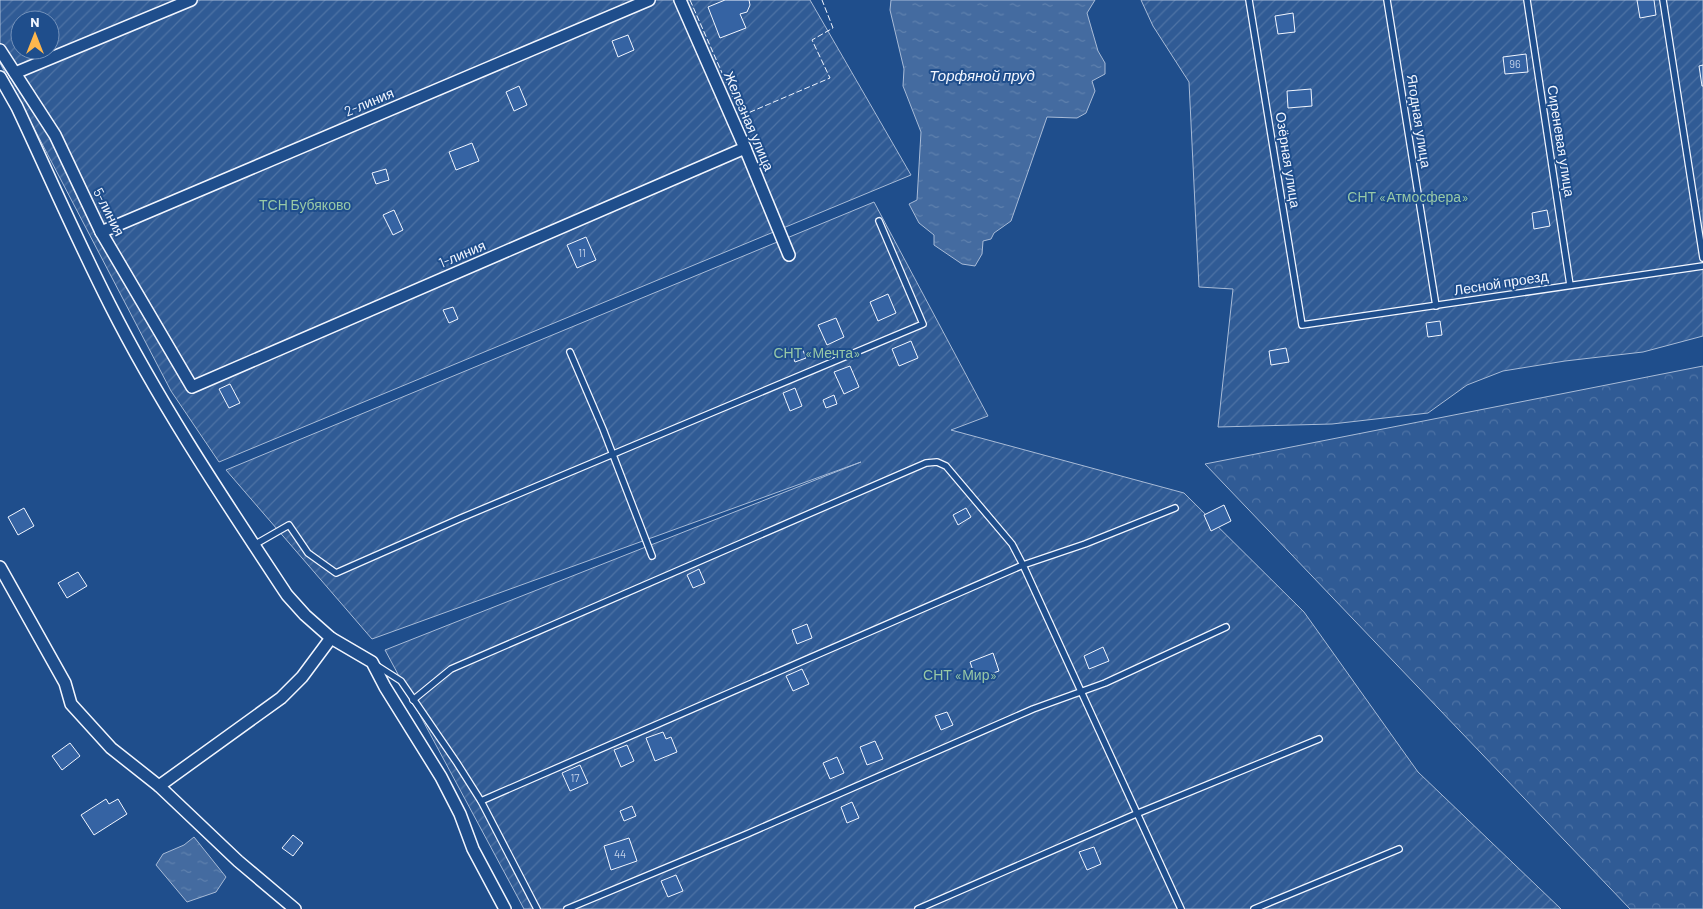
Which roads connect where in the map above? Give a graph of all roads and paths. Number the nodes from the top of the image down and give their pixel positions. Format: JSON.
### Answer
{"nodes":[{"id":1,"x":191,"y":0,"type":"edge"},
{"id":2,"x":649,"y":0,"type":"edge"},
{"id":3,"x":680,"y":0,"type":"edge"},
{"id":4,"x":1249,"y":0,"type":"edge"},
{"id":5,"x":1387,"y":0,"type":"edge"},
{"id":6,"x":1527,"y":0,"type":"edge"},
{"id":7,"x":1663,"y":0,"type":"edge"},
{"id":8,"x":0,"y":50,"type":"edge"},
{"id":9,"x":15,"y":73,"type":"junction"},
{"id":10,"x":0,"y":77,"type":"edge"},
{"id":11,"x":745,"y":148,"type":"junction"},
{"id":12,"x":878,"y":221,"type":"dead end"},
{"id":13,"x":101,"y":232,"type":"junction"},
{"id":14,"x":789,"y":255,"type":"dead end"},
{"id":15,"x":1703,"y":258,"type":"edge"},
{"id":16,"x":1703,"y":266,"type":"edge"},
{"id":17,"x":1570,"y":285,"type":"junction"},
{"id":18,"x":1436,"y":306,"type":"junction"},
{"id":19,"x":1302,"y":325,"type":"joint"},
{"id":20,"x":570,"y":352,"type":"dead end"},
{"id":21,"x":192,"y":387,"type":"joint"},
{"id":22,"x":612,"y":456,"type":"junction"},
{"id":23,"x":1175,"y":508,"type":"dead end"},
{"id":24,"x":254,"y":544,"type":"junction"},
{"id":25,"x":652,"y":556,"type":"dead end"},
{"id":26,"x":1022,"y":565,"type":"junction"},
{"id":27,"x":0,"y":566,"type":"edge"},
{"id":28,"x":1226,"y":627,"type":"dead end"},
{"id":29,"x":331,"y":638,"type":"junction"},
{"id":30,"x":372,"y":662,"type":"junction"},
{"id":31,"x":1080,"y":692,"type":"junction"},
{"id":32,"x":413,"y":700,"type":"junction"},
{"id":33,"x":1319,"y":739,"type":"dead end"},
{"id":34,"x":159,"y":786,"type":"junction"},
{"id":35,"x":481,"y":801,"type":"junction"},
{"id":36,"x":1136,"y":814,"type":"junction"},
{"id":37,"x":1400,"y":848,"type":"dead end"},
{"id":38,"x":295,"y":909,"type":"edge"},
{"id":39,"x":505,"y":909,"type":"edge"},
{"id":40,"x":536,"y":909,"type":"edge"},
{"id":41,"x":567,"y":909,"type":"edge"},
{"id":42,"x":918,"y":909,"type":"edge"},
{"id":43,"x":1181,"y":909,"type":"edge"},
{"id":44,"x":1254,"y":909,"type":"edge"}],
"edges":[{"from":1,"to":9,"type":"street"},
{"from":2,"to":13,"type":"street","name":"2-линия"},
{"from":3,"to":11,"type":"street","name":"Железная улица"},
{"from":4,"to":19,"type":"lane","name":"Озёрная улица"},
{"from":5,"to":18,"type":"lane","name":"Ягодная улица"},
{"from":6,"to":17,"type":"lane","name":"Сиреневая улица"},
{"from":7,"to":15,"type":"lane"},
{"from":8,"to":9,"type":"street","name":"5-линия"},
{"from":9,"to":13,"type":"street","name":"5-линия"},
{"from":10,"to":24,"type":"street"},
{"from":11,"to":14,"type":"street","name":"Железная улица"},
{"from":11,"to":21,"type":"street","name":"1-линия"},
{"from":12,"to":22,"type":"lane"},
{"from":13,"to":21,"type":"street","name":"5-линия"},
{"from":16,"to":17,"type":"lane","name":"Лесной проезд"},
{"from":17,"to":18,"type":"lane","name":"Лесной проезд"},
{"from":18,"to":19,"type":"lane","name":"Лесной проезд"},
{"from":20,"to":22,"type":"lane"},
{"from":22,"to":24,"type":"lane"},
{"from":22,"to":25,"type":"lane"},
{"from":23,"to":26,"type":"lane"},
{"from":24,"to":29,"type":"street"},
{"from":26,"to":31,"type":"lane"},
{"from":26,"to":32,"type":"lane"},
{"from":26,"to":35,"type":"lane"},
{"from":27,"to":34,"type":"street"},
{"from":28,"to":31,"type":"lane"},
{"from":29,"to":30,"type":"street"},
{"from":29,"to":34,"type":"street"},
{"from":30,"to":32,"type":"lane"},
{"from":30,"to":39,"type":"street"},
{"from":31,"to":36,"type":"lane"},
{"from":31,"to":41,"type":"lane"},
{"from":32,"to":35,"type":"lane"},
{"from":33,"to":36,"type":"lane"},
{"from":34,"to":38,"type":"street"},
{"from":35,"to":40,"type":"lane"},
{"from":36,"to":42,"type":"lane"},
{"from":36,"to":43,"type":"lane"},
{"from":37,"to":44,"type":"lane"}]}
